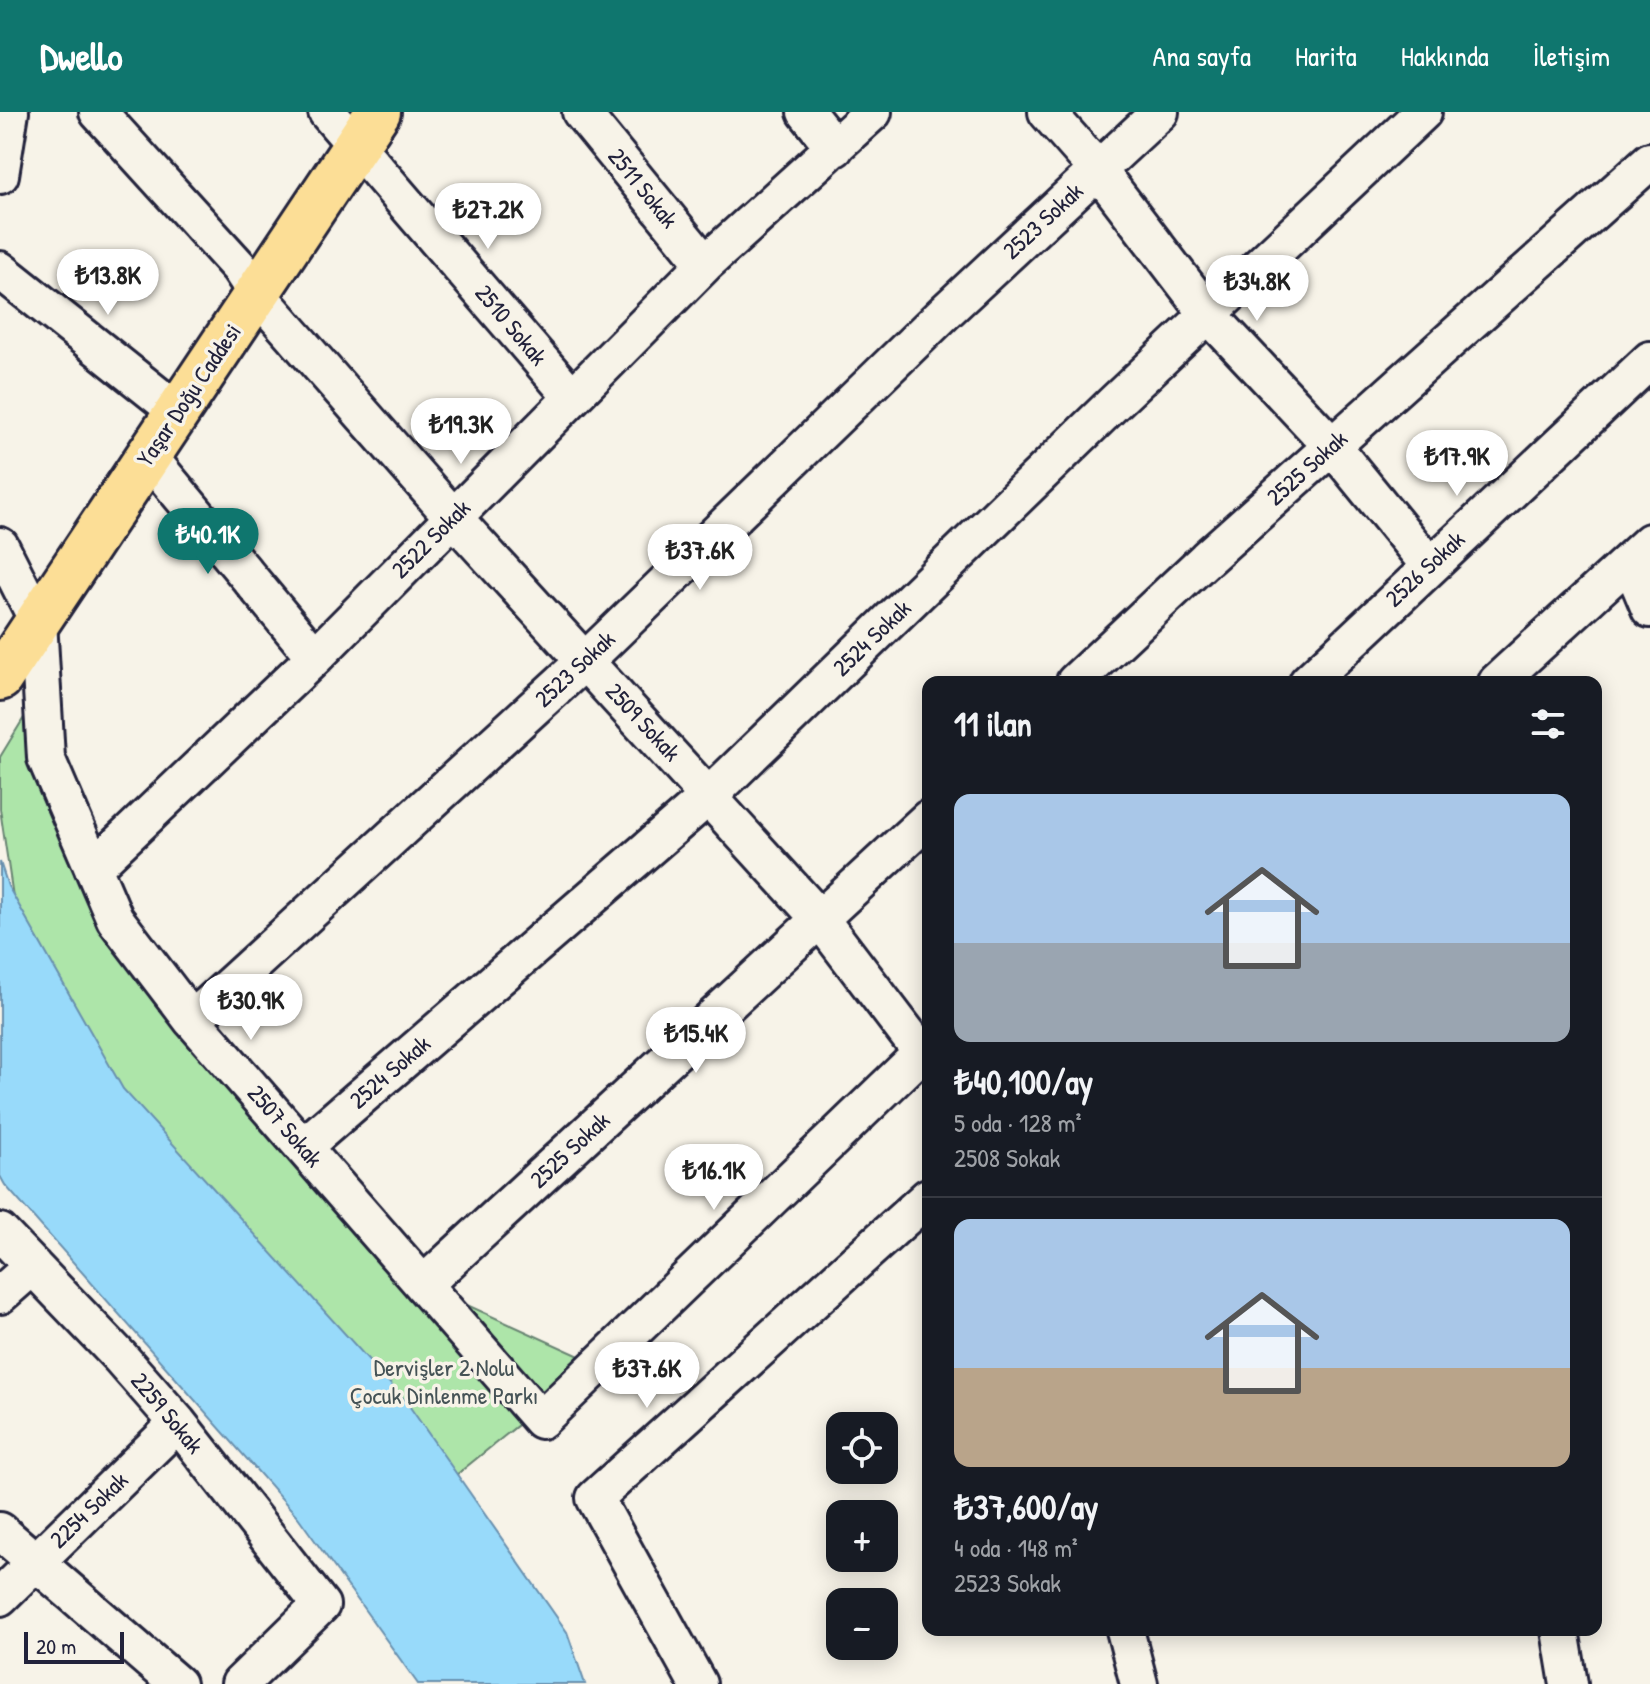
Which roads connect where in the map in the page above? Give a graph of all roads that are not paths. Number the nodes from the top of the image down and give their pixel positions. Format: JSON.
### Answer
{"nodes":[{"id":1,"x":10,"y":112,"type":"edge"},
{"id":2,"x":98,"y":112,"type":"edge"},
{"id":3,"x":327,"y":112,"type":"edge"},
{"id":4,"x":581,"y":112,"type":"edge"},
{"id":5,"x":806,"y":112,"type":"edge"},
{"id":6,"x":873,"y":112,"type":"edge"},
{"id":7,"x":1047,"y":112,"type":"edge"},
{"id":8,"x":1160,"y":112,"type":"edge"},
{"id":9,"x":1423,"y":112,"type":"edge"},
{"id":10,"x":368,"y":128,"type":"edge"},
{"id":11,"x":835,"y":148,"type":"junction"},
{"id":12,"x":1650,"y":161,"type":"edge"},
{"id":13,"x":1098,"y":170,"type":"junction"},
{"id":14,"x":0,"y":175,"type":"edge"},
{"id":15,"x":705,"y":264,"type":"junction"},
{"id":16,"x":0,"y":270,"type":"edge"},
{"id":17,"x":256,"y":293,"type":"junction"},
{"id":18,"x":1208,"y":314,"type":"junction"},
{"id":19,"x":1650,"y":360,"type":"edge"},
{"id":20,"x":572,"y":397,"type":"junction"},
{"id":21,"x":178,"y":412,"type":"junction"},
{"id":22,"x":1332,"y":446,"type":"junction"},
{"id":23,"x":148,"y":456,"type":"junction"},
{"id":24,"x":452,"y":516,"type":"junction"},
{"id":25,"x":0,"y":546,"type":"edge"},
{"id":26,"x":1640,"y":552,"type":"edge"},
{"id":27,"x":1429,"y":565,"type":"junction"},
{"id":28,"x":1650,"y":609,"type":"edge"},
{"id":29,"x":38,"y":621,"type":"junction"},
{"id":30,"x":315,"y":657,"type":"junction"},
{"id":31,"x":586,"y":660,"type":"junction"},
{"id":32,"x":1082,"y":676,"type":"edge"},
{"id":33,"x":1314,"y":676,"type":"edge"},
{"id":34,"x":1504,"y":676,"type":"edge"},
{"id":35,"x":0,"y":678,"type":"edge"},
{"id":36,"x":710,"y":795,"type":"junction"},
{"id":37,"x":922,"y":825,"type":"edge"},
{"id":38,"x":93,"y":868,"type":"junction"},
{"id":39,"x":820,"y":919,"type":"junction"},
{"id":40,"x":192,"y":1020,"type":"junction"},
{"id":41,"x":922,"y":1046,"type":"edge"},
{"id":42,"x":922,"y":1053,"type":"edge"},
{"id":43,"x":303,"y":1147,"type":"junction"},
{"id":44,"x":922,"y":1202,"type":"edge"},
{"id":45,"x":0,"y":1232,"type":"edge"},
{"id":46,"x":33,"y":1266,"type":"junction"},
{"id":47,"x":423,"y":1285,"type":"junction"},
{"id":48,"x":0,"y":1295,"type":"edge"},
{"id":49,"x":178,"y":1423,"type":"junction"},
{"id":50,"x":0,"y":1531,"type":"edge"},
{"id":51,"x":37,"y":1560,"type":"junction"},
{"id":52,"x":0,"y":1597,"type":"edge"},
{"id":53,"x":1127,"y":1636,"type":"edge"},
{"id":54,"x":1561,"y":1636,"type":"edge"},
{"id":55,"x":177,"y":1684,"type":"edge"},
{"id":56,"x":240,"y":1684,"type":"edge"},
{"id":57,"x":698,"y":1684,"type":"edge"},
{"id":58,"x":1139,"y":1684,"type":"edge"},
{"id":59,"x":1569,"y":1684,"type":"edge"}],
"edges":[{"from":1,"to":14,"type":"street"},
{"from":2,"to":17,"type":"street","name":"2509 Sokak"},
{"from":3,"to":10,"type":"street","name":"2510 Sokak"},
{"from":4,"to":15,"type":"street","name":"2511 Sokak"},
{"from":5,"to":11,"type":"street"},
{"from":6,"to":11,"type":"street","name":"2522 Sokak"},
{"from":7,"to":13,"type":"street"},
{"from":8,"to":13,"type":"street","name":"2523 Sokak"},
{"from":9,"to":18,"type":"street","name":"2524 Sokak"},
{"from":10,"to":17,"type":"main road","name":"Yaşar Doğu Caddesi"},
{"from":10,"to":20,"type":"street","name":"2510 Sokak"},
{"from":11,"to":15,"type":"street","name":"2522 Sokak"},
{"from":12,"to":22,"type":"street","name":"2525 Sokak"},
{"from":13,"to":18,"type":"street"},
{"from":13,"to":31,"type":"street","name":"2523 Sokak"},
{"from":15,"to":20,"type":"street","name":"2522 Sokak"},
{"from":16,"to":21,"type":"street"},
{"from":17,"to":21,"type":"main road","name":"Yaşar Doğu Caddesi"},
{"from":17,"to":24,"type":"street","name":"2509 Sokak"},
{"from":18,"to":22,"type":"street"},
{"from":18,"to":36,"type":"street","name":"2524 Sokak"},
{"from":19,"to":27,"type":"street","name":"2526 Sokak"},
{"from":20,"to":24,"type":"street","name":"2522 Sokak"},
{"from":21,"to":23,"type":"main road","name":"Yaşar Doğu Caddesi"},
{"from":22,"to":27,"type":"street"},
{"from":22,"to":32,"type":"street","name":"2525 Sokak"},
{"from":23,"to":29,"type":"main road","name":"Yaşar Doğu Caddesi"},
{"from":23,"to":30,"type":"street"},
{"from":24,"to":30,"type":"street","name":"2522 Sokak"},
{"from":24,"to":31,"type":"street","name":"2509 Sokak"},
{"from":25,"to":29,"type":"street"},
{"from":26,"to":28,"type":"street"},
{"from":26,"to":34,"type":"street"},
{"from":27,"to":33,"type":"street","name":"2526 Sokak"},
{"from":29,"to":35,"type":"main road","name":"Yaşar Doğu Caddesi"},
{"from":29,"to":38,"type":"street","name":"2507 Sokak"},
{"from":30,"to":38,"type":"street","name":"2522 Sokak"},
{"from":31,"to":36,"type":"street","name":"2509 Sokak"},
{"from":31,"to":40,"type":"street","name":"2523 Sokak"},
{"from":36,"to":39,"type":"street","name":"2509 Sokak"},
{"from":36,"to":43,"type":"street","name":"2524 Sokak"},
{"from":37,"to":39,"type":"street","name":"2525 Sokak"},
{"from":38,"to":40,"type":"street","name":"2507 Sokak"},
{"from":39,"to":41,"type":"street","name":"2509 Sokak"},
{"from":39,"to":47,"type":"street","name":"2525 Sokak"},
{"from":40,"to":43,"type":"street","name":"2507 Sokak"},
{"from":42,"to":47,"type":"street","name":"2507 Sokak"},
{"from":43,"to":47,"type":"street","name":"2507 Sokak"},
{"from":44,"to":57,"type":"street"},
{"from":45,"to":46,"type":"street","name":"2259 Sokak"},
{"from":46,"to":48,"type":"street"},
{"from":46,"to":49,"type":"street","name":"2259 Sokak"},
{"from":49,"to":51,"type":"street","name":"2254 Sokak"},
{"from":49,"to":56,"type":"street","name":"2259 Sokak"},
{"from":50,"to":51,"type":"street"},
{"from":51,"to":52,"type":"street","name":"2254 Sokak"},
{"from":51,"to":55,"type":"street"},
{"from":53,"to":58,"type":"street"},
{"from":54,"to":59,"type":"street"}]}
